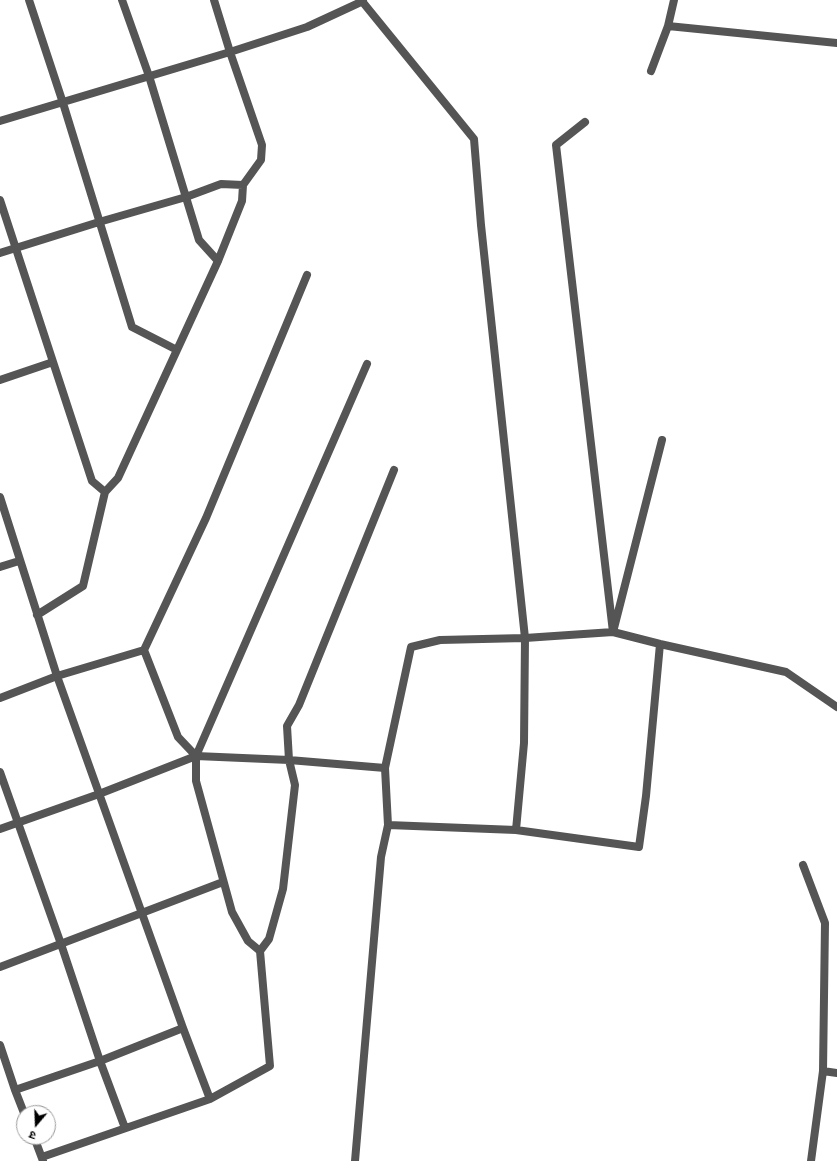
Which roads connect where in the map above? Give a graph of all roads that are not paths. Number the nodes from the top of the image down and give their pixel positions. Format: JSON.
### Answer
{"nodes":[{"id":1,"x":29,"y":0,"type":"edge"},
{"id":2,"x":122,"y":0,"type":"edge"},
{"id":3,"x":214,"y":0,"type":"edge"},
{"id":4,"x":674,"y":0,"type":"edge"},
{"id":5,"x":362,"y":1,"type":"edge"},
{"id":6,"x":668,"y":26,"type":"junction"},
{"id":7,"x":837,"y":43,"type":"edge"},
{"id":8,"x":230,"y":52,"type":"junction"},
{"id":9,"x":651,"y":71,"type":"dead end"},
{"id":10,"x":149,"y":76,"type":"junction"},
{"id":11,"x":63,"y":103,"type":"junction"},
{"id":12,"x":0,"y":121,"type":"edge"},
{"id":13,"x":585,"y":122,"type":"dead end"},
{"id":14,"x":243,"y":185,"type":"junction"},
{"id":15,"x":186,"y":197,"type":"junction"},
{"id":16,"x":0,"y":200,"type":"edge"},
{"id":17,"x":99,"y":222,"type":"junction"},
{"id":18,"x":16,"y":248,"type":"junction"},
{"id":19,"x":0,"y":253,"type":"edge"},
{"id":20,"x":218,"y":261,"type":"junction"},
{"id":21,"x":307,"y":275,"type":"dead end"},
{"id":22,"x":177,"y":350,"type":"junction"},
{"id":23,"x":53,"y":362,"type":"junction"},
{"id":24,"x":367,"y":364,"type":"dead end"},
{"id":25,"x":0,"y":380,"type":"edge"},
{"id":26,"x":662,"y":440,"type":"dead end"},
{"id":27,"x":394,"y":470,"type":"dead end"},
{"id":28,"x":105,"y":492,"type":"junction"},
{"id":29,"x":0,"y":497,"type":"edge"},
{"id":30,"x":19,"y":560,"type":"junction"},
{"id":31,"x":0,"y":567,"type":"edge"},
{"id":32,"x":38,"y":615,"type":"junction"},
{"id":33,"x":613,"y":632,"type":"junction"},
{"id":34,"x":525,"y":638,"type":"junction"},
{"id":35,"x":660,"y":644,"type":"junction"},
{"id":36,"x":144,"y":650,"type":"junction"},
{"id":37,"x":57,"y":676,"type":"junction"},
{"id":38,"x":0,"y":698,"type":"edge"},
{"id":39,"x":837,"y":707,"type":"edge"},
{"id":40,"x":196,"y":756,"type":"junction"},
{"id":41,"x":289,"y":760,"type":"junction"},
{"id":42,"x":385,"y":768,"type":"junction"},
{"id":43,"x":0,"y":772,"type":"edge"},
{"id":44,"x":100,"y":794,"type":"junction"},
{"id":45,"x":18,"y":823,"type":"junction"},
{"id":46,"x":388,"y":825,"type":"junction"},
{"id":47,"x":0,"y":829,"type":"edge"},
{"id":48,"x":516,"y":830,"type":"junction"},
{"id":49,"x":803,"y":865,"type":"dead end"},
{"id":50,"x":223,"y":882,"type":"junction"},
{"id":51,"x":142,"y":912,"type":"junction"},
{"id":52,"x":61,"y":944,"type":"junction"},
{"id":53,"x":260,"y":951,"type":"junction"},
{"id":54,"x":0,"y":967,"type":"edge"},
{"id":55,"x":183,"y":1028,"type":"junction"},
{"id":56,"x":0,"y":1045,"type":"edge"},
{"id":57,"x":100,"y":1061,"type":"junction"},
{"id":58,"x":823,"y":1071,"type":"junction"},
{"id":59,"x":837,"y":1073,"type":"edge"},
{"id":60,"x":15,"y":1090,"type":"junction"},
{"id":61,"x":210,"y":1099,"type":"junction"},
{"id":62,"x":21,"y":1105,"type":"edge"},
{"id":63,"x":125,"y":1128,"type":"junction"},
{"id":64,"x":37,"y":1145,"type":"edge"},
{"id":65,"x":42,"y":1159,"type":"edge"},
{"id":66,"x":355,"y":1161,"type":"edge"},
{"id":67,"x":811,"y":1161,"type":"edge"}],
"edges":[{"from":1,"to":11,"type":"street"},
{"from":2,"to":10,"type":"street"},
{"from":3,"to":8,"type":"street"},
{"from":4,"to":6,"type":"street"},
{"from":5,"to":8,"type":"street"},
{"from":5,"to":34,"type":"street"},
{"from":6,"to":7,"type":"street"},
{"from":6,"to":9,"type":"street"},
{"from":8,"to":10,"type":"street"},
{"from":8,"to":14,"type":"street"},
{"from":10,"to":11,"type":"street"},
{"from":10,"to":15,"type":"street"},
{"from":11,"to":12,"type":"street"},
{"from":11,"to":17,"type":"street"},
{"from":13,"to":33,"type":"street"},
{"from":14,"to":15,"type":"street"},
{"from":14,"to":20,"type":"street"},
{"from":15,"to":17,"type":"street"},
{"from":15,"to":20,"type":"street"},
{"from":16,"to":18,"type":"street"},
{"from":17,"to":18,"type":"street"},
{"from":17,"to":22,"type":"street"},
{"from":18,"to":19,"type":"street"},
{"from":18,"to":23,"type":"street"},
{"from":20,"to":22,"type":"street"},
{"from":21,"to":36,"type":"street"},
{"from":22,"to":28,"type":"street"},
{"from":23,"to":25,"type":"street"},
{"from":23,"to":28,"type":"street"},
{"from":24,"to":40,"type":"street"},
{"from":26,"to":33,"type":"street"},
{"from":27,"to":41,"type":"street"},
{"from":28,"to":32,"type":"street"},
{"from":29,"to":30,"type":"street"},
{"from":30,"to":31,"type":"street"},
{"from":30,"to":32,"type":"street"},
{"from":32,"to":37,"type":"street"},
{"from":33,"to":34,"type":"street"},
{"from":33,"to":35,"type":"street"},
{"from":34,"to":42,"type":"street"},
{"from":34,"to":48,"type":"street"},
{"from":35,"to":39,"type":"street"},
{"from":35,"to":48,"type":"street"},
{"from":36,"to":37,"type":"street"},
{"from":36,"to":40,"type":"street"},
{"from":37,"to":38,"type":"street"},
{"from":37,"to":44,"type":"street"},
{"from":40,"to":41,"type":"street"},
{"from":40,"to":44,"type":"street"},
{"from":40,"to":50,"type":"street"},
{"from":41,"to":42,"type":"street"},
{"from":41,"to":53,"type":"street"},
{"from":42,"to":46,"type":"street"},
{"from":43,"to":45,"type":"street"},
{"from":44,"to":45,"type":"street"},
{"from":44,"to":51,"type":"street"},
{"from":45,"to":47,"type":"street"},
{"from":45,"to":52,"type":"street"},
{"from":46,"to":48,"type":"street"},
{"from":46,"to":66,"type":"street"},
{"from":49,"to":58,"type":"street"},
{"from":50,"to":51,"type":"street"},
{"from":50,"to":53,"type":"street"},
{"from":51,"to":52,"type":"street"},
{"from":51,"to":55,"type":"street"},
{"from":52,"to":54,"type":"street"},
{"from":52,"to":57,"type":"street"},
{"from":53,"to":61,"type":"street"},
{"from":55,"to":57,"type":"street"},
{"from":55,"to":61,"type":"street"},
{"from":56,"to":60,"type":"street"},
{"from":57,"to":60,"type":"street"},
{"from":57,"to":63,"type":"street"},
{"from":58,"to":59,"type":"street"},
{"from":58,"to":67,"type":"street"},
{"from":60,"to":62,"type":"street"},
{"from":61,"to":63,"type":"street"},
{"from":63,"to":65,"type":"street"},
{"from":64,"to":65,"type":"street"}]}
